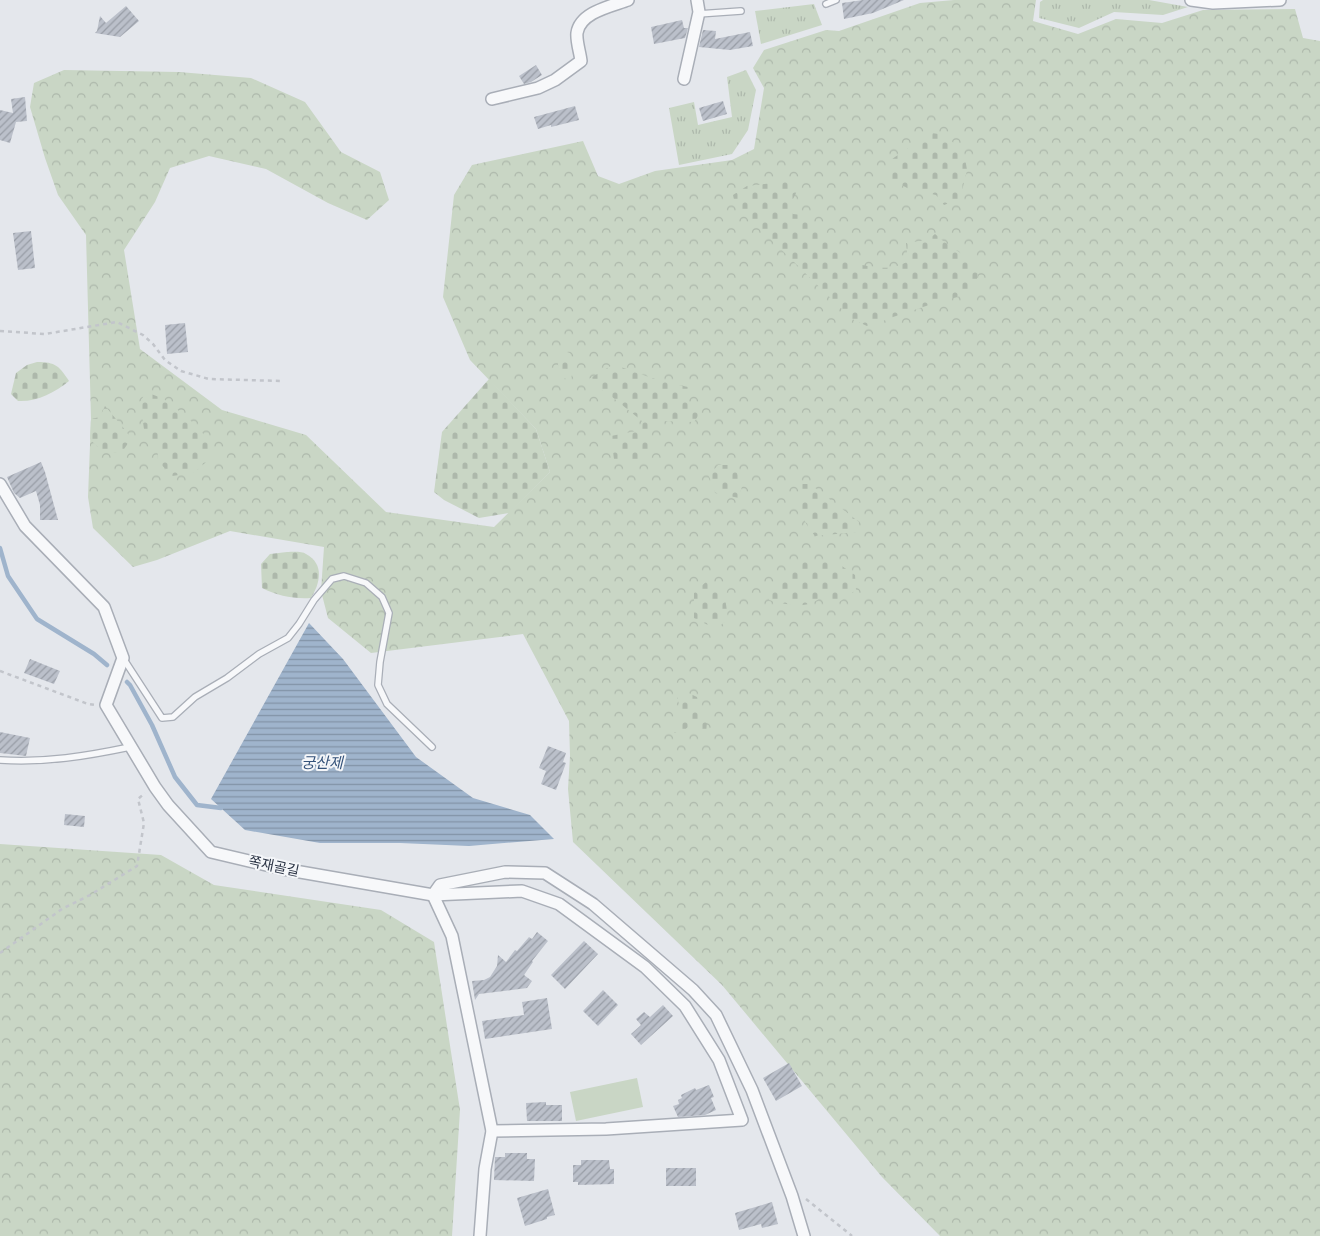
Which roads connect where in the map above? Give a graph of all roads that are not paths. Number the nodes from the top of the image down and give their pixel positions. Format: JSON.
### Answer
{"nodes":[{"id":1,"x":628,"y":0,"type":"edge"},
{"id":2,"x":697,"y":0,"type":"edge"},
{"id":3,"x":836,"y":0,"type":"edge"},
{"id":4,"x":1191,"y":0,"type":"edge"},
{"id":5,"x":1280,"y":0,"type":"edge"},
{"id":6,"x":826,"y":4,"type":"dead end"},
{"id":7,"x":742,"y":11,"type":"dead end"},
{"id":8,"x":698,"y":14,"type":"junction"},
{"id":9,"x":684,"y":79,"type":"dead end"},
{"id":10,"x":492,"y":99,"type":"dead end"},
{"id":11,"x":0,"y":484,"type":"edge"},
{"id":12,"x":123,"y":658,"type":"junction"},
{"id":13,"x":130,"y":747,"type":"junction"},
{"id":14,"x":432,"y":747,"type":"dead end"},
{"id":15,"x":0,"y":760,"type":"edge"},
{"id":16,"x":433,"y":895,"type":"junction"},
{"id":17,"x":492,"y":1131,"type":"junction"},
{"id":18,"x":480,"y":1236,"type":"edge"},
{"id":19,"x":800,"y":1236,"type":"edge"}],
"edges":[{"from":1,"to":10,"type":"street"},
{"from":2,"to":8,"type":"street"},
{"from":3,"to":6,"type":"lane"},
{"from":4,"to":5,"type":"street"},
{"from":7,"to":8,"type":"lane"},
{"from":8,"to":9,"type":"street"},
{"from":11,"to":12,"type":"street"},
{"from":12,"to":13,"type":"street","name":"쪽재골길"},
{"from":12,"to":14,"type":"lane"},
{"from":13,"to":15,"type":"lane"},
{"from":13,"to":16,"type":"street","name":"쪽재골길"},
{"from":16,"to":17,"type":"street"},
{"from":16,"to":17,"type":"street","name":"쪽재골길"},
{"from":16,"to":19,"type":"street"},
{"from":17,"to":18,"type":"street"}]}
